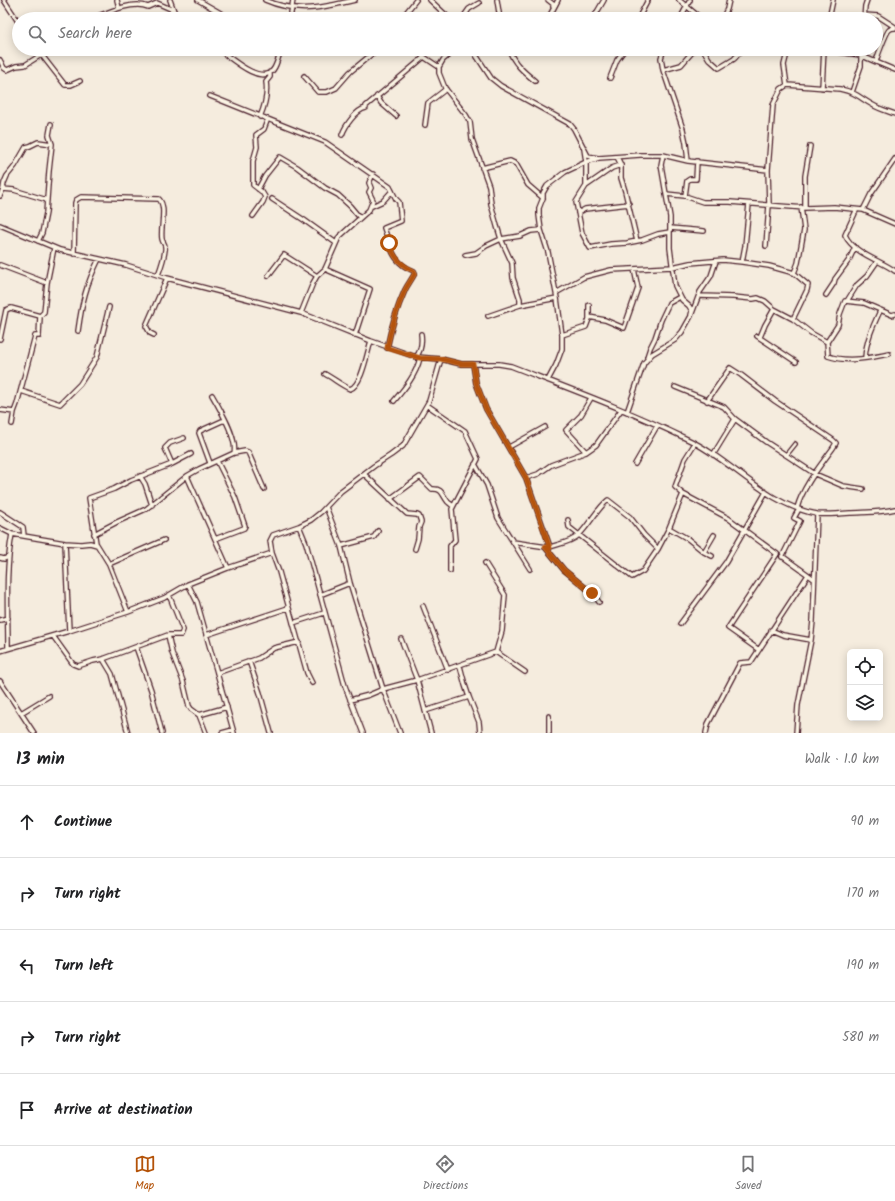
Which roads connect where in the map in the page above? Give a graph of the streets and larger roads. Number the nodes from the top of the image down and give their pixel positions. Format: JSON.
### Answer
{"nodes":[{"id":1,"x":4,"y":0,"type":"edge"},
{"id":2,"x":117,"y":0,"type":"edge"},
{"id":3,"x":170,"y":0,"type":"edge"},
{"id":4,"x":198,"y":0,"type":"edge"},
{"id":5,"x":265,"y":0,"type":"edge"},
{"id":6,"x":293,"y":0,"type":"edge"},
{"id":7,"x":332,"y":0,"type":"edge"},
{"id":8,"x":355,"y":0,"type":"edge"},
{"id":9,"x":416,"y":0,"type":"edge"},
{"id":10,"x":497,"y":0,"type":"edge"},
{"id":11,"x":548,"y":0,"type":"edge"},
{"id":12,"x":558,"y":0,"type":"edge"},
{"id":13,"x":604,"y":0,"type":"edge"},
{"id":14,"x":648,"y":0,"type":"edge"},
{"id":15,"x":679,"y":0,"type":"edge"},
{"id":16,"x":690,"y":0,"type":"edge"},
{"id":17,"x":729,"y":0,"type":"edge"},
{"id":18,"x":833,"y":0,"type":"edge"},
{"id":19,"x":867,"y":0,"type":"edge"},
{"id":20,"x":433,"y":1,"type":"edge"},
{"id":21,"x":479,"y":3,"type":"dead end"},
{"id":22,"x":334,"y":5,"type":"junction"},
{"id":23,"x":687,"y":5,"type":"junction"},
{"id":24,"x":553,"y":7,"type":"junction"},
{"id":25,"x":119,"y":8,"type":"junction"},
{"id":26,"x":293,"y":8,"type":"junction"},
{"id":27,"x":173,"y":10,"type":"joint"},
{"id":28,"x":12,"y":12,"type":"edge"},
{"id":29,"x":109,"y":12,"type":"edge"},
{"id":30,"x":219,"y":12,"type":"edge"},
{"id":31,"x":292,"y":12,"type":"edge"},
{"id":32,"x":407,"y":12,"type":"edge"},
{"id":33,"x":443,"y":12,"type":"edge"},
{"id":34,"x":467,"y":12,"type":"edge"},
{"id":35,"x":499,"y":12,"type":"edge"},
{"id":36,"x":551,"y":12,"type":"edge"},
{"id":37,"x":597,"y":12,"type":"edge"},
{"id":38,"x":642,"y":12,"type":"edge"},
{"id":39,"x":684,"y":12,"type":"edge"},
{"id":40,"x":694,"y":12,"type":"edge"},
{"id":41,"x":726,"y":12,"type":"edge"},
{"id":42,"x":830,"y":12,"type":"edge"},
{"id":43,"x":865,"y":12,"type":"edge"},
{"id":44,"x":883,"y":19,"type":"edge"},
{"id":45,"x":895,"y":27,"type":"edge"},
{"id":46,"x":883,"y":45,"type":"edge"},
{"id":47,"x":40,"y":56,"type":"edge"},
{"id":48,"x":42,"y":56,"type":"edge"},
{"id":49,"x":227,"y":56,"type":"edge"},
{"id":50,"x":278,"y":56,"type":"edge"},
{"id":51,"x":369,"y":56,"type":"edge"},
{"id":52,"x":448,"y":56,"type":"edge"},
{"id":53,"x":477,"y":56,"type":"edge"},
{"id":54,"x":511,"y":56,"type":"edge"},
{"id":55,"x":620,"y":56,"type":"edge"},
{"id":56,"x":662,"y":56,"type":"edge"},
{"id":57,"x":689,"y":56,"type":"edge"},
{"id":58,"x":708,"y":56,"type":"edge"},
{"id":59,"x":737,"y":56,"type":"edge"},
{"id":60,"x":786,"y":56,"type":"edge"},
{"id":61,"x":824,"y":56,"type":"edge"},
{"id":62,"x":860,"y":56,"type":"edge"},
{"id":63,"x":864,"y":56,"type":"edge"},
{"id":64,"x":878,"y":56,"type":"edge"},
{"id":65,"x":424,"y":57,"type":"joint"},
{"id":66,"x":0,"y":60,"type":"edge"},
{"id":67,"x":876,"y":62,"type":"junction"},
{"id":68,"x":439,"y":67,"type":"junction"},
{"id":69,"x":663,"y":70,"type":"junction"},
{"id":70,"x":895,"y":70,"type":"edge"},
{"id":71,"x":270,"y":72,"type":"junction"},
{"id":72,"x":304,"y":76,"type":"dead end"},
{"id":73,"x":610,"y":78,"type":"dead end"},
{"id":74,"x":80,"y":81,"type":"dead end"},
{"id":75,"x":535,"y":82,"type":"dead end"},
{"id":76,"x":787,"y":85,"type":"junction"},
{"id":77,"x":822,"y":88,"type":"junction"},
{"id":78,"x":446,"y":89,"type":"junction"},
{"id":79,"x":852,"y":92,"type":"junction"},
{"id":80,"x":210,"y":96,"type":"dead end"},
{"id":81,"x":377,"y":96,"type":"junction"},
{"id":82,"x":895,"y":114,"type":"edge"},
{"id":83,"x":396,"y":116,"type":"dead end"},
{"id":84,"x":260,"y":117,"type":"junction"},
{"id":85,"x":267,"y":121,"type":"dead end"},
{"id":86,"x":51,"y":124,"type":"dead end"},
{"id":87,"x":425,"y":125,"type":"dead end"},
{"id":88,"x":342,"y":135,"type":"dead end"},
{"id":89,"x":52,"y":144,"type":"junction"},
{"id":90,"x":810,"y":146,"type":"dead end"},
{"id":91,"x":584,"y":149,"type":"junction"},
{"id":92,"x":663,"y":155,"type":"junction"},
{"id":93,"x":599,"y":158,"type":"junction"},
{"id":94,"x":617,"y":158,"type":"junction"},
{"id":95,"x":895,"y":159,"type":"edge"},
{"id":96,"x":688,"y":160,"type":"junction"},
{"id":97,"x":697,"y":161,"type":"junction"},
{"id":98,"x":586,"y":162,"type":"junction"},
{"id":99,"x":620,"y":165,"type":"junction"},
{"id":100,"x":482,"y":168,"type":"junction"},
{"id":101,"x":768,"y":170,"type":"junction"},
{"id":102,"x":373,"y":174,"type":"junction"},
{"id":103,"x":586,"y":186,"type":"junction"},
{"id":104,"x":258,"y":188,"type":"junction"},
{"id":105,"x":3,"y":189,"type":"junction"},
{"id":106,"x":392,"y":191,"type":"junction"},
{"id":107,"x":666,"y":194,"type":"junction"},
{"id":108,"x":0,"y":196,"type":"edge"},
{"id":109,"x":685,"y":196,"type":"junction"},
{"id":110,"x":543,"y":198,"type":"junction"},
{"id":111,"x":272,"y":199,"type":"dead end"},
{"id":112,"x":47,"y":200,"type":"junction"},
{"id":113,"x":628,"y":204,"type":"junction"},
{"id":114,"x":750,"y":204,"type":"junction"},
{"id":115,"x":769,"y":205,"type":"junction"},
{"id":116,"x":372,"y":206,"type":"junction"},
{"id":117,"x":803,"y":208,"type":"junction"},
{"id":118,"x":862,"y":210,"type":"junction"},
{"id":119,"x":856,"y":211,"type":"dead end"},
{"id":120,"x":578,"y":213,"type":"junction"},
{"id":121,"x":253,"y":216,"type":"dead end"},
{"id":122,"x":360,"y":218,"type":"junction"},
{"id":123,"x":895,"y":223,"type":"edge"},
{"id":124,"x":0,"y":226,"type":"edge"},
{"id":125,"x":541,"y":230,"type":"junction"},
{"id":126,"x":670,"y":230,"type":"junction"},
{"id":127,"x":704,"y":231,"type":"dead end"},
{"id":128,"x":501,"y":239,"type":"junction"},
{"id":129,"x":38,"y":241,"type":"junction"},
{"id":130,"x":637,"y":241,"type":"junction"},
{"id":131,"x":336,"y":243,"type":"junction"},
{"id":132,"x":766,"y":246,"type":"dead end"},
{"id":133,"x":856,"y":247,"type":"junction"},
{"id":134,"x":54,"y":248,"type":"junction"},
{"id":135,"x":74,"y":254,"type":"junction"},
{"id":136,"x":464,"y":255,"type":"dead end"},
{"id":137,"x":99,"y":259,"type":"junction"},
{"id":138,"x":716,"y":262,"type":"junction"},
{"id":139,"x":742,"y":262,"type":"junction"},
{"id":140,"x":876,"y":263,"type":"dead end"},
{"id":141,"x":0,"y":265,"type":"edge"},
{"id":142,"x":672,"y":267,"type":"junction"},
{"id":143,"x":634,"y":268,"type":"junction"},
{"id":144,"x":325,"y":269,"type":"junction"},
{"id":145,"x":895,"y":271,"type":"edge"},
{"id":146,"x":794,"y":273,"type":"junction"},
{"id":147,"x":158,"y":275,"type":"junction"},
{"id":148,"x":268,"y":276,"type":"dead end"},
{"id":149,"x":317,"y":276,"type":"junction"},
{"id":150,"x":168,"y":278,"type":"junction"},
{"id":151,"x":47,"y":284,"type":"junction"},
{"id":152,"x":556,"y":293,"type":"junction"},
{"id":153,"x":853,"y":293,"type":"junction"},
{"id":154,"x":826,"y":295,"type":"dead end"},
{"id":155,"x":700,"y":296,"type":"junction"},
{"id":156,"x":680,"y":297,"type":"junction"},
{"id":157,"x":557,"y":298,"type":"junction"},
{"id":158,"x":847,"y":301,"type":"junction"},
{"id":159,"x":857,"y":302,"type":"junction"},
{"id":160,"x":520,"y":305,"type":"junction"},
{"id":161,"x":588,"y":305,"type":"dead end"},
{"id":162,"x":109,"y":307,"type":"dead end"},
{"id":163,"x":774,"y":309,"type":"junction"},
{"id":164,"x":880,"y":310,"type":"junction"},
{"id":165,"x":301,"y":313,"type":"junction"},
{"id":166,"x":895,"y":314,"type":"edge"},
{"id":167,"x":40,"y":316,"type":"junction"},
{"id":168,"x":488,"y":316,"type":"dead end"},
{"id":169,"x":691,"y":316,"type":"junction"},
{"id":170,"x":589,"y":317,"type":"junction"},
{"id":171,"x":793,"y":319,"type":"junction"},
{"id":172,"x":78,"y":331,"type":"dead end"},
{"id":173,"x":421,"y":334,"type":"dead end"},
{"id":174,"x":154,"y":335,"type":"dead end"},
{"id":175,"x":355,"y":335,"type":"junction"},
{"id":176,"x":562,"y":335,"type":"junction"},
{"id":177,"x":0,"y":338,"type":"edge"},
{"id":178,"x":371,"y":341,"type":"junction"},
{"id":179,"x":827,"y":342,"type":"junction"},
{"id":180,"x":387,"y":348,"type":"junction"},
{"id":181,"x":888,"y":354,"type":"dead end"},
{"id":182,"x":418,"y":358,"type":"junction"},
{"id":183,"x":647,"y":358,"type":"junction"},
{"id":184,"x":865,"y":358,"type":"junction"},
{"id":185,"x":441,"y":359,"type":"junction"},
{"id":186,"x":796,"y":362,"type":"dead end"},
{"id":187,"x":473,"y":364,"type":"junction"},
{"id":188,"x":325,"y":374,"type":"dead end"},
{"id":189,"x":548,"y":380,"type":"junction"},
{"id":190,"x":675,"y":387,"type":"dead end"},
{"id":191,"x":21,"y":391,"type":"junction"},
{"id":192,"x":212,"y":395,"type":"dead end"},
{"id":193,"x":591,"y":398,"type":"junction"},
{"id":194,"x":394,"y":401,"type":"dead end"},
{"id":195,"x":707,"y":401,"type":"junction"},
{"id":196,"x":427,"y":405,"type":"junction"},
{"id":197,"x":0,"y":410,"type":"edge"},
{"id":198,"x":621,"y":410,"type":"junction"},
{"id":199,"x":14,"y":412,"type":"junction"},
{"id":200,"x":627,"y":412,"type":"junction"},
{"id":201,"x":735,"y":419,"type":"junction"},
{"id":202,"x":226,"y":421,"type":"junction"},
{"id":203,"x":12,"y":424,"type":"dead end"},
{"id":204,"x":657,"y":426,"type":"junction"},
{"id":205,"x":545,"y":427,"type":"dead end"},
{"id":206,"x":184,"y":438,"type":"dead end"},
{"id":207,"x":695,"y":443,"type":"junction"},
{"id":208,"x":795,"y":444,"type":"dead end"},
{"id":209,"x":509,"y":447,"type":"junction"},
{"id":210,"x":586,"y":452,"type":"junction"},
{"id":211,"x":234,"y":453,"type":"junction"},
{"id":212,"x":191,"y":454,"type":"dead end"},
{"id":213,"x":787,"y":454,"type":"junction"},
{"id":214,"x":713,"y":455,"type":"junction"},
{"id":215,"x":217,"y":461,"type":"junction"},
{"id":216,"x":210,"y":463,"type":"junction"},
{"id":217,"x":172,"y":464,"type":"junction"},
{"id":218,"x":475,"y":464,"type":"junction"},
{"id":219,"x":635,"y":464,"type":"dead end"},
{"id":220,"x":364,"y":474,"type":"junction"},
{"id":221,"x":815,"y":474,"type":"junction"},
{"id":222,"x":140,"y":476,"type":"junction"},
{"id":223,"x":187,"y":476,"type":"junction"},
{"id":224,"x":526,"y":478,"type":"junction"},
{"id":225,"x":264,"y":489,"type":"dead end"},
{"id":226,"x":863,"y":489,"type":"dead end"},
{"id":227,"x":766,"y":492,"type":"junction"},
{"id":228,"x":683,"y":494,"type":"junction"},
{"id":229,"x":390,"y":499,"type":"junction"},
{"id":230,"x":152,"y":505,"type":"junction"},
{"id":231,"x":454,"y":506,"type":"junction"},
{"id":232,"x":326,"y":507,"type":"junction"},
{"id":233,"x":895,"y":508,"type":"edge"},
{"id":234,"x":798,"y":509,"type":"junction"},
{"id":235,"x":0,"y":512,"type":"edge"},
{"id":236,"x":817,"y":514,"type":"junction"},
{"id":237,"x":568,"y":520,"type":"dead end"},
{"id":238,"x":299,"y":526,"type":"junction"},
{"id":239,"x":0,"y":528,"type":"edge"},
{"id":240,"x":669,"y":528,"type":"junction"},
{"id":241,"x":378,"y":531,"type":"dead end"},
{"id":242,"x":745,"y":531,"type":"junction"},
{"id":243,"x":12,"y":534,"type":"junction"},
{"id":244,"x":94,"y":534,"type":"junction"},
{"id":245,"x":714,"y":535,"type":"dead end"},
{"id":246,"x":24,"y":536,"type":"junction"},
{"id":247,"x":579,"y":536,"type":"junction"},
{"id":248,"x":215,"y":539,"type":"junction"},
{"id":249,"x":164,"y":540,"type":"dead end"},
{"id":250,"x":513,"y":542,"type":"junction"},
{"id":251,"x":65,"y":543,"type":"junction"},
{"id":252,"x":97,"y":545,"type":"junction"},
{"id":253,"x":341,"y":546,"type":"junction"},
{"id":254,"x":545,"y":547,"type":"junction"},
{"id":255,"x":550,"y":548,"type":"junction"},
{"id":256,"x":415,"y":549,"type":"dead end"},
{"id":257,"x":658,"y":549,"type":"junction"},
{"id":258,"x":704,"y":552,"type":"junction"},
{"id":259,"x":272,"y":553,"type":"junction"},
{"id":260,"x":777,"y":554,"type":"junction"},
{"id":261,"x":712,"y":556,"type":"dead end"},
{"id":262,"x":8,"y":557,"type":"junction"},
{"id":263,"x":782,"y":557,"type":"junction"},
{"id":264,"x":2,"y":558,"type":"edge"},
{"id":265,"x":485,"y":563,"type":"dead end"},
{"id":266,"x":109,"y":564,"type":"junction"},
{"id":267,"x":8,"y":566,"type":"junction"},
{"id":268,"x":228,"y":568,"type":"junction"},
{"id":269,"x":530,"y":569,"type":"dead end"},
{"id":270,"x":450,"y":571,"type":"dead end"},
{"id":271,"x":808,"y":575,"type":"junction"},
{"id":272,"x":814,"y":579,"type":"junction"},
{"id":273,"x":350,"y":583,"type":"junction"},
{"id":274,"x":188,"y":584,"type":"junction"},
{"id":275,"x":320,"y":594,"type":"junction"},
{"id":276,"x":169,"y":595,"type":"junction"},
{"id":277,"x":599,"y":602,"type":"dead end"},
{"id":278,"x":423,"y":606,"type":"dead end"},
{"id":279,"x":288,"y":608,"type":"junction"},
{"id":280,"x":128,"y":612,"type":"junction"},
{"id":281,"x":324,"y":613,"type":"junction"},
{"id":282,"x":8,"y":618,"type":"junction"},
{"id":283,"x":0,"y":620,"type":"edge"},
{"id":284,"x":293,"y":623,"type":"junction"},
{"id":285,"x":680,"y":624,"type":"dead end"},
{"id":286,"x":771,"y":630,"type":"junction"},
{"id":287,"x":69,"y":631,"type":"junction"},
{"id":288,"x":168,"y":635,"type":"junction"},
{"id":289,"x":206,"y":635,"type":"junction"},
{"id":290,"x":53,"y":636,"type":"junction"},
{"id":291,"x":401,"y":639,"type":"dead end"},
{"id":292,"x":810,"y":640,"type":"junction"},
{"id":293,"x":299,"y":642,"type":"junction"},
{"id":294,"x":136,"y":647,"type":"junction"},
{"id":295,"x":8,"y":648,"type":"junction"},
{"id":296,"x":759,"y":650,"type":"junction"},
{"id":297,"x":0,"y":651,"type":"edge"},
{"id":298,"x":496,"y":652,"type":"junction"},
{"id":299,"x":103,"y":659,"type":"junction"},
{"id":300,"x":249,"y":661,"type":"junction"},
{"id":301,"x":460,"y":666,"type":"junction"},
{"id":302,"x":448,"y":670,"type":"junction"},
{"id":303,"x":525,"y":672,"type":"dead end"},
{"id":304,"x":218,"y":673,"type":"junction"},
{"id":305,"x":417,"y":680,"type":"junction"},
{"id":306,"x":0,"y":681,"type":"edge"},
{"id":307,"x":312,"y":683,"type":"dead end"},
{"id":308,"x":383,"y":689,"type":"junction"},
{"id":309,"x":49,"y":696,"type":"dead end"},
{"id":310,"x":470,"y":697,"type":"junction"},
{"id":311,"x":350,"y":700,"type":"junction"},
{"id":312,"x":227,"y":707,"type":"junction"},
{"id":313,"x":424,"y":711,"type":"junction"},
{"id":314,"x":21,"y":713,"type":"junction"},
{"id":315,"x":199,"y":715,"type":"junction"},
{"id":316,"x":549,"y":716,"type":"dead end"},
{"id":317,"x":234,"y":732,"type":"edge"},
{"id":318,"x":34,"y":733,"type":"edge"},
{"id":319,"x":128,"y":733,"type":"edge"},
{"id":320,"x":162,"y":733,"type":"edge"},
{"id":321,"x":206,"y":733,"type":"edge"},
{"id":322,"x":222,"y":733,"type":"edge"},
{"id":323,"x":271,"y":733,"type":"edge"},
{"id":324,"x":362,"y":733,"type":"edge"},
{"id":325,"x":400,"y":733,"type":"edge"},
{"id":326,"x":431,"y":733,"type":"edge"},
{"id":327,"x":480,"y":733,"type":"edge"},
{"id":328,"x":549,"y":733,"type":"edge"},
{"id":329,"x":706,"y":733,"type":"edge"},
{"id":330,"x":796,"y":733,"type":"edge"}],
"edges":[{"from":1,"to":28,"type":"street"},
{"from":2,"to":25,"type":"street"},
{"from":3,"to":27,"type":"street"},
{"from":4,"to":30,"type":"street"},
{"from":5,"to":26,"type":"street"},
{"from":6,"to":26,"type":"street"},
{"from":7,"to":22,"type":"street"},
{"from":8,"to":22,"type":"street"},
{"from":9,"to":32,"type":"street"},
{"from":10,"to":35,"type":"street"},
{"from":11,"to":24,"type":"street"},
{"from":12,"to":24,"type":"street"},
{"from":13,"to":37,"type":"street"},
{"from":14,"to":38,"type":"street"},
{"from":15,"to":23,"type":"street"},
{"from":16,"to":23,"type":"street"},
{"from":17,"to":41,"type":"street"},
{"from":18,"to":42,"type":"street"},
{"from":19,"to":43,"type":"street"},
{"from":20,"to":33,"type":"street"},
{"from":21,"to":34,"type":"street"},
{"from":22,"to":26,"type":"street"},
{"from":23,"to":39,"type":"street"},
{"from":23,"to":40,"type":"street"},
{"from":24,"to":36,"type":"street"},
{"from":25,"to":27,"type":"street"},
{"from":25,"to":29,"type":"street"},
{"from":26,"to":31,"type":"street"},
{"from":44,"to":45,"type":"street"},
{"from":45,"to":46,"type":"street"},
{"from":47,"to":66,"type":"street"},
{"from":48,"to":74,"type":"street"},
{"from":49,"to":71,"type":"street"},
{"from":50,"to":71,"type":"street"},
{"from":51,"to":72,"type":"street"},
{"from":52,"to":68,"type":"street"},
{"from":53,"to":91,"type":"street"},
{"from":54,"to":75,"type":"street"},
{"from":55,"to":73,"type":"street"},
{"from":56,"to":69,"type":"street"},
{"from":57,"to":69,"type":"street"},
{"from":58,"to":59,"type":"street"},
{"from":60,"to":76,"type":"street"},
{"from":61,"to":77,"type":"street"},
{"from":62,"to":79,"type":"street"},
{"from":63,"to":67,"type":"street"},
{"from":64,"to":67,"type":"street"},
{"from":65,"to":68,"type":"street"},
{"from":65,"to":81,"type":"street"},
{"from":67,"to":70,"type":"street"},
{"from":68,"to":78,"type":"street"},
{"from":69,"to":96,"type":"street"},
{"from":71,"to":84,"type":"street"},
{"from":76,"to":77,"type":"street"},
{"from":76,"to":101,"type":"street"},
{"from":77,"to":79,"type":"street"},
{"from":78,"to":87,"type":"street"},
{"from":78,"to":100,"type":"street"},
{"from":79,"to":82,"type":"street"},
{"from":80,"to":84,"type":"street"},
{"from":81,"to":83,"type":"street"},
{"from":81,"to":88,"type":"street"},
{"from":84,"to":102,"type":"street"},
{"from":85,"to":104,"type":"street"},
{"from":86,"to":89,"type":"street"},
{"from":89,"to":105,"type":"street"},
{"from":89,"to":112,"type":"street"},
{"from":90,"to":117,"type":"street"},
{"from":91,"to":93,"type":"street"},
{"from":91,"to":98,"type":"street"},
{"from":92,"to":94,"type":"street"},
{"from":92,"to":96,"type":"street"},
{"from":92,"to":107,"type":"street"},
{"from":93,"to":94,"type":"street"},
{"from":93,"to":98,"type":"street"},
{"from":94,"to":99,"type":"street"},
{"from":95,"to":118,"type":"street"},
{"from":96,"to":97,"type":"street"},
{"from":97,"to":101,"type":"street"},
{"from":97,"to":109,"type":"street"},
{"from":98,"to":103,"type":"street"},
{"from":98,"to":110,"type":"street"},
{"from":99,"to":103,"type":"street"},
{"from":99,"to":113,"type":"street"},
{"from":100,"to":110,"type":"street"},
{"from":100,"to":128,"type":"street"},
{"from":101,"to":115,"type":"street"},
{"from":102,"to":106,"type":"street"},
{"from":102,"to":116,"type":"street"},
{"from":103,"to":120,"type":"street"},
{"from":104,"to":121,"type":"street"},
{"from":104,"to":122,"type":"street"},
{"from":105,"to":108,"type":"street"},
{"from":105,"to":112,"type":"street"},
{"from":106,"to":116,"type":"street"},
{"from":106,"to":180,"type":"street"},
{"from":107,"to":109,"type":"street"},
{"from":107,"to":126,"type":"street"},
{"from":109,"to":114,"type":"street"},
{"from":110,"to":125,"type":"street"},
{"from":111,"to":131,"type":"street"},
{"from":112,"to":129,"type":"street"},
{"from":113,"to":120,"type":"street"},
{"from":113,"to":130,"type":"street"},
{"from":114,"to":115,"type":"street"},
{"from":114,"to":139,"type":"street"},
{"from":115,"to":117,"type":"street"},
{"from":115,"to":132,"type":"street"},
{"from":116,"to":122,"type":"street"},
{"from":117,"to":118,"type":"street"},
{"from":117,"to":146,"type":"street"},
{"from":118,"to":123,"type":"street"},
{"from":119,"to":133,"type":"street"},
{"from":120,"to":130,"type":"street"},
{"from":122,"to":131,"type":"street"},
{"from":124,"to":129,"type":"street"},
{"from":125,"to":128,"type":"street"},
{"from":125,"to":152,"type":"street"},
{"from":126,"to":127,"type":"street"},
{"from":126,"to":130,"type":"street"},
{"from":126,"to":142,"type":"street"},
{"from":128,"to":136,"type":"street"},
{"from":128,"to":160,"type":"street"},
{"from":129,"to":134,"type":"street"},
{"from":131,"to":144,"type":"street"},
{"from":133,"to":145,"type":"street"},
{"from":133,"to":154,"type":"street"},
{"from":134,"to":135,"type":"street"},
{"from":134,"to":151,"type":"street"},
{"from":135,"to":137,"type":"street"},
{"from":135,"to":147,"type":"street"},
{"from":137,"to":147,"type":"street"},
{"from":137,"to":172,"type":"street"},
{"from":138,"to":139,"type":"street"},
{"from":138,"to":142,"type":"street"},
{"from":138,"to":155,"type":"street"},
{"from":139,"to":146,"type":"street"},
{"from":140,"to":153,"type":"street"},
{"from":141,"to":151,"type":"street"},
{"from":142,"to":143,"type":"street"},
{"from":142,"to":156,"type":"street"},
{"from":143,"to":152,"type":"street"},
{"from":143,"to":170,"type":"street"},
{"from":144,"to":149,"type":"street"},
{"from":144,"to":175,"type":"street"},
{"from":146,"to":171,"type":"street"},
{"from":147,"to":150,"type":"street"},
{"from":148,"to":149,"type":"street"},
{"from":149,"to":165,"type":"street"},
{"from":150,"to":165,"type":"street"},
{"from":150,"to":174,"type":"street"},
{"from":151,"to":167,"type":"street"},
{"from":152,"to":157,"type":"street"},
{"from":153,"to":158,"type":"street"},
{"from":153,"to":159,"type":"street"},
{"from":155,"to":163,"type":"street"},
{"from":155,"to":169,"type":"street"},
{"from":156,"to":169,"type":"street"},
{"from":156,"to":183,"type":"street"},
{"from":157,"to":160,"type":"street"},
{"from":157,"to":176,"type":"street"},
{"from":158,"to":159,"type":"street"},
{"from":158,"to":179,"type":"street"},
{"from":159,"to":164,"type":"street"},
{"from":160,"to":168,"type":"street"},
{"from":161,"to":170,"type":"street"},
{"from":162,"to":191,"type":"street"},
{"from":163,"to":171,"type":"street"},
{"from":163,"to":186,"type":"street"},
{"from":164,"to":166,"type":"street"},
{"from":164,"to":184,"type":"street"},
{"from":165,"to":175,"type":"street"},
{"from":167,"to":177,"type":"street"},
{"from":167,"to":191,"type":"street"},
{"from":169,"to":183,"type":"street"},
{"from":170,"to":176,"type":"street"},
{"from":171,"to":179,"type":"street"},
{"from":173,"to":182,"type":"street"},
{"from":175,"to":178,"type":"street"},
{"from":176,"to":189,"type":"street"},
{"from":178,"to":180,"type":"street"},
{"from":178,"to":188,"type":"street"},
{"from":179,"to":184,"type":"street"},
{"from":180,"to":182,"type":"street"},
{"from":181,"to":184,"type":"street"},
{"from":182,"to":185,"type":"street"},
{"from":182,"to":194,"type":"street"},
{"from":183,"to":200,"type":"street"},
{"from":185,"to":187,"type":"street"},
{"from":185,"to":196,"type":"street"},
{"from":187,"to":189,"type":"street"},
{"from":187,"to":209,"type":"street"},
{"from":189,"to":193,"type":"street"},
{"from":190,"to":195,"type":"street"},
{"from":191,"to":199,"type":"street"},
{"from":192,"to":202,"type":"street"},
{"from":193,"to":198,"type":"street"},
{"from":193,"to":210,"type":"street"},
{"from":195,"to":201,"type":"street"},
{"from":195,"to":221,"type":"street"},
{"from":196,"to":218,"type":"street"},
{"from":196,"to":220,"type":"street"},
{"from":197,"to":199,"type":"street"},
{"from":198,"to":200,"type":"street"},
{"from":198,"to":210,"type":"street"},
{"from":199,"to":203,"type":"street"},
{"from":200,"to":204,"type":"street"},
{"from":201,"to":213,"type":"street"},
{"from":201,"to":214,"type":"street"},
{"from":202,"to":211,"type":"street"},
{"from":202,"to":216,"type":"street"},
{"from":204,"to":207,"type":"street"},
{"from":204,"to":219,"type":"street"},
{"from":205,"to":209,"type":"street"},
{"from":206,"to":217,"type":"street"},
{"from":207,"to":214,"type":"street"},
{"from":207,"to":228,"type":"street"},
{"from":208,"to":213,"type":"street"},
{"from":209,"to":224,"type":"street"},
{"from":210,"to":224,"type":"street"},
{"from":211,"to":215,"type":"street"},
{"from":211,"to":225,"type":"street"},
{"from":212,"to":217,"type":"street"},
{"from":213,"to":221,"type":"street"},
{"from":214,"to":227,"type":"street"},
{"from":215,"to":216,"type":"street"},
{"from":215,"to":248,"type":"street"},
{"from":216,"to":223,"type":"street"},
{"from":217,"to":222,"type":"street"},
{"from":218,"to":231,"type":"street"},
{"from":218,"to":250,"type":"street"},
{"from":220,"to":229,"type":"street"},
{"from":220,"to":232,"type":"street"},
{"from":221,"to":226,"type":"street"},
{"from":221,"to":234,"type":"street"},
{"from":222,"to":230,"type":"street"},
{"from":222,"to":244,"type":"street"},
{"from":223,"to":230,"type":"street"},
{"from":223,"to":248,"type":"street"},
{"from":224,"to":255,"type":"street"},
{"from":227,"to":234,"type":"street"},
{"from":227,"to":242,"type":"street"},
{"from":228,"to":240,"type":"street"},
{"from":228,"to":242,"type":"street"},
{"from":229,"to":231,"type":"street"},
{"from":229,"to":256,"type":"street"},
{"from":230,"to":244,"type":"street"},
{"from":231,"to":270,"type":"street"},
{"from":232,"to":238,"type":"street"},
{"from":232,"to":253,"type":"street"},
{"from":233,"to":236,"type":"street"},
{"from":234,"to":236,"type":"street"},
{"from":234,"to":263,"type":"street"},
{"from":235,"to":246,"type":"street"},
{"from":236,"to":272,"type":"street"},
{"from":237,"to":247,"type":"street"},
{"from":238,"to":259,"type":"street"},
{"from":238,"to":275,"type":"street"},
{"from":239,"to":243,"type":"street"},
{"from":240,"to":257,"type":"street"},
{"from":240,"to":258,"type":"street"},
{"from":241,"to":253,"type":"street"},
{"from":242,"to":260,"type":"street"},
{"from":242,"to":285,"type":"street"},
{"from":243,"to":246,"type":"street"},
{"from":243,"to":262,"type":"street"},
{"from":244,"to":252,"type":"street"},
{"from":245,"to":258,"type":"street"},
{"from":246,"to":251,"type":"street"},
{"from":247,"to":255,"type":"street"},
{"from":247,"to":257,"type":"street"},
{"from":247,"to":257,"type":"street"},
{"from":248,"to":268,"type":"street"},
{"from":249,"to":266,"type":"street"},
{"from":250,"to":254,"type":"street"},
{"from":250,"to":269,"type":"street"},
{"from":251,"to":252,"type":"street"},
{"from":251,"to":287,"type":"street"},
{"from":252,"to":266,"type":"street"},
{"from":253,"to":273,"type":"street"},
{"from":254,"to":255,"type":"street"},
{"from":254,"to":277,"type":"street"},
{"from":258,"to":261,"type":"street"},
{"from":259,"to":268,"type":"street"},
{"from":259,"to":279,"type":"street"},
{"from":260,"to":263,"type":"street"},
{"from":260,"to":296,"type":"street"},
{"from":262,"to":264,"type":"street"},
{"from":262,"to":267,"type":"street"},
{"from":263,"to":271,"type":"street"},
{"from":264,"to":267,"type":"street"},
{"from":265,"to":298,"type":"street"},
{"from":266,"to":280,"type":"street"},
{"from":267,"to":282,"type":"street"},
{"from":268,"to":274,"type":"street"},
{"from":271,"to":272,"type":"street"},
{"from":271,"to":286,"type":"street"},
{"from":272,"to":292,"type":"street"},
{"from":273,"to":275,"type":"street"},
{"from":273,"to":308,"type":"street"},
{"from":274,"to":276,"type":"street"},
{"from":274,"to":289,"type":"street"},
{"from":275,"to":281,"type":"street"},
{"from":276,"to":280,"type":"street"},
{"from":276,"to":288,"type":"street"},
{"from":278,"to":302,"type":"street"},
{"from":279,"to":284,"type":"street"},
{"from":279,"to":289,"type":"street"},
{"from":280,"to":287,"type":"street"},
{"from":281,"to":284,"type":"street"},
{"from":281,"to":311,"type":"street"},
{"from":282,"to":283,"type":"street"},
{"from":282,"to":295,"type":"street"},
{"from":284,"to":293,"type":"street"},
{"from":286,"to":292,"type":"street"},
{"from":286,"to":296,"type":"street"},
{"from":287,"to":290,"type":"street"},
{"from":288,"to":294,"type":"street"},
{"from":288,"to":315,"type":"street"},
{"from":289,"to":304,"type":"street"},
{"from":290,"to":295,"type":"street"},
{"from":290,"to":299,"type":"street"},
{"from":291,"to":305,"type":"street"},
{"from":292,"to":330,"type":"street"},
{"from":293,"to":300,"type":"street"},
{"from":293,"to":307,"type":"street"},
{"from":294,"to":299,"type":"street"},
{"from":294,"to":320,"type":"street"},
{"from":295,"to":297,"type":"street"},
{"from":296,"to":329,"type":"street"},
{"from":298,"to":301,"type":"street"},
{"from":298,"to":303,"type":"street"},
{"from":299,"to":319,"type":"street"},
{"from":300,"to":304,"type":"street"},
{"from":300,"to":323,"type":"street"},
{"from":301,"to":302,"type":"street"},
{"from":301,"to":310,"type":"street"},
{"from":302,"to":305,"type":"street"},
{"from":304,"to":312,"type":"street"},
{"from":305,"to":308,"type":"street"},
{"from":305,"to":313,"type":"street"},
{"from":306,"to":314,"type":"street"},
{"from":308,"to":311,"type":"street"},
{"from":308,"to":325,"type":"street"},
{"from":309,"to":314,"type":"street"},
{"from":310,"to":313,"type":"street"},
{"from":310,"to":327,"type":"street"},
{"from":311,"to":324,"type":"street"},
{"from":312,"to":315,"type":"street"},
{"from":312,"to":317,"type":"street"},
{"from":313,"to":326,"type":"street"},
{"from":314,"to":318,"type":"street"},
{"from":315,"to":321,"type":"street"},
{"from":316,"to":328,"type":"street"},
{"from":317,"to":322,"type":"street"}]}
